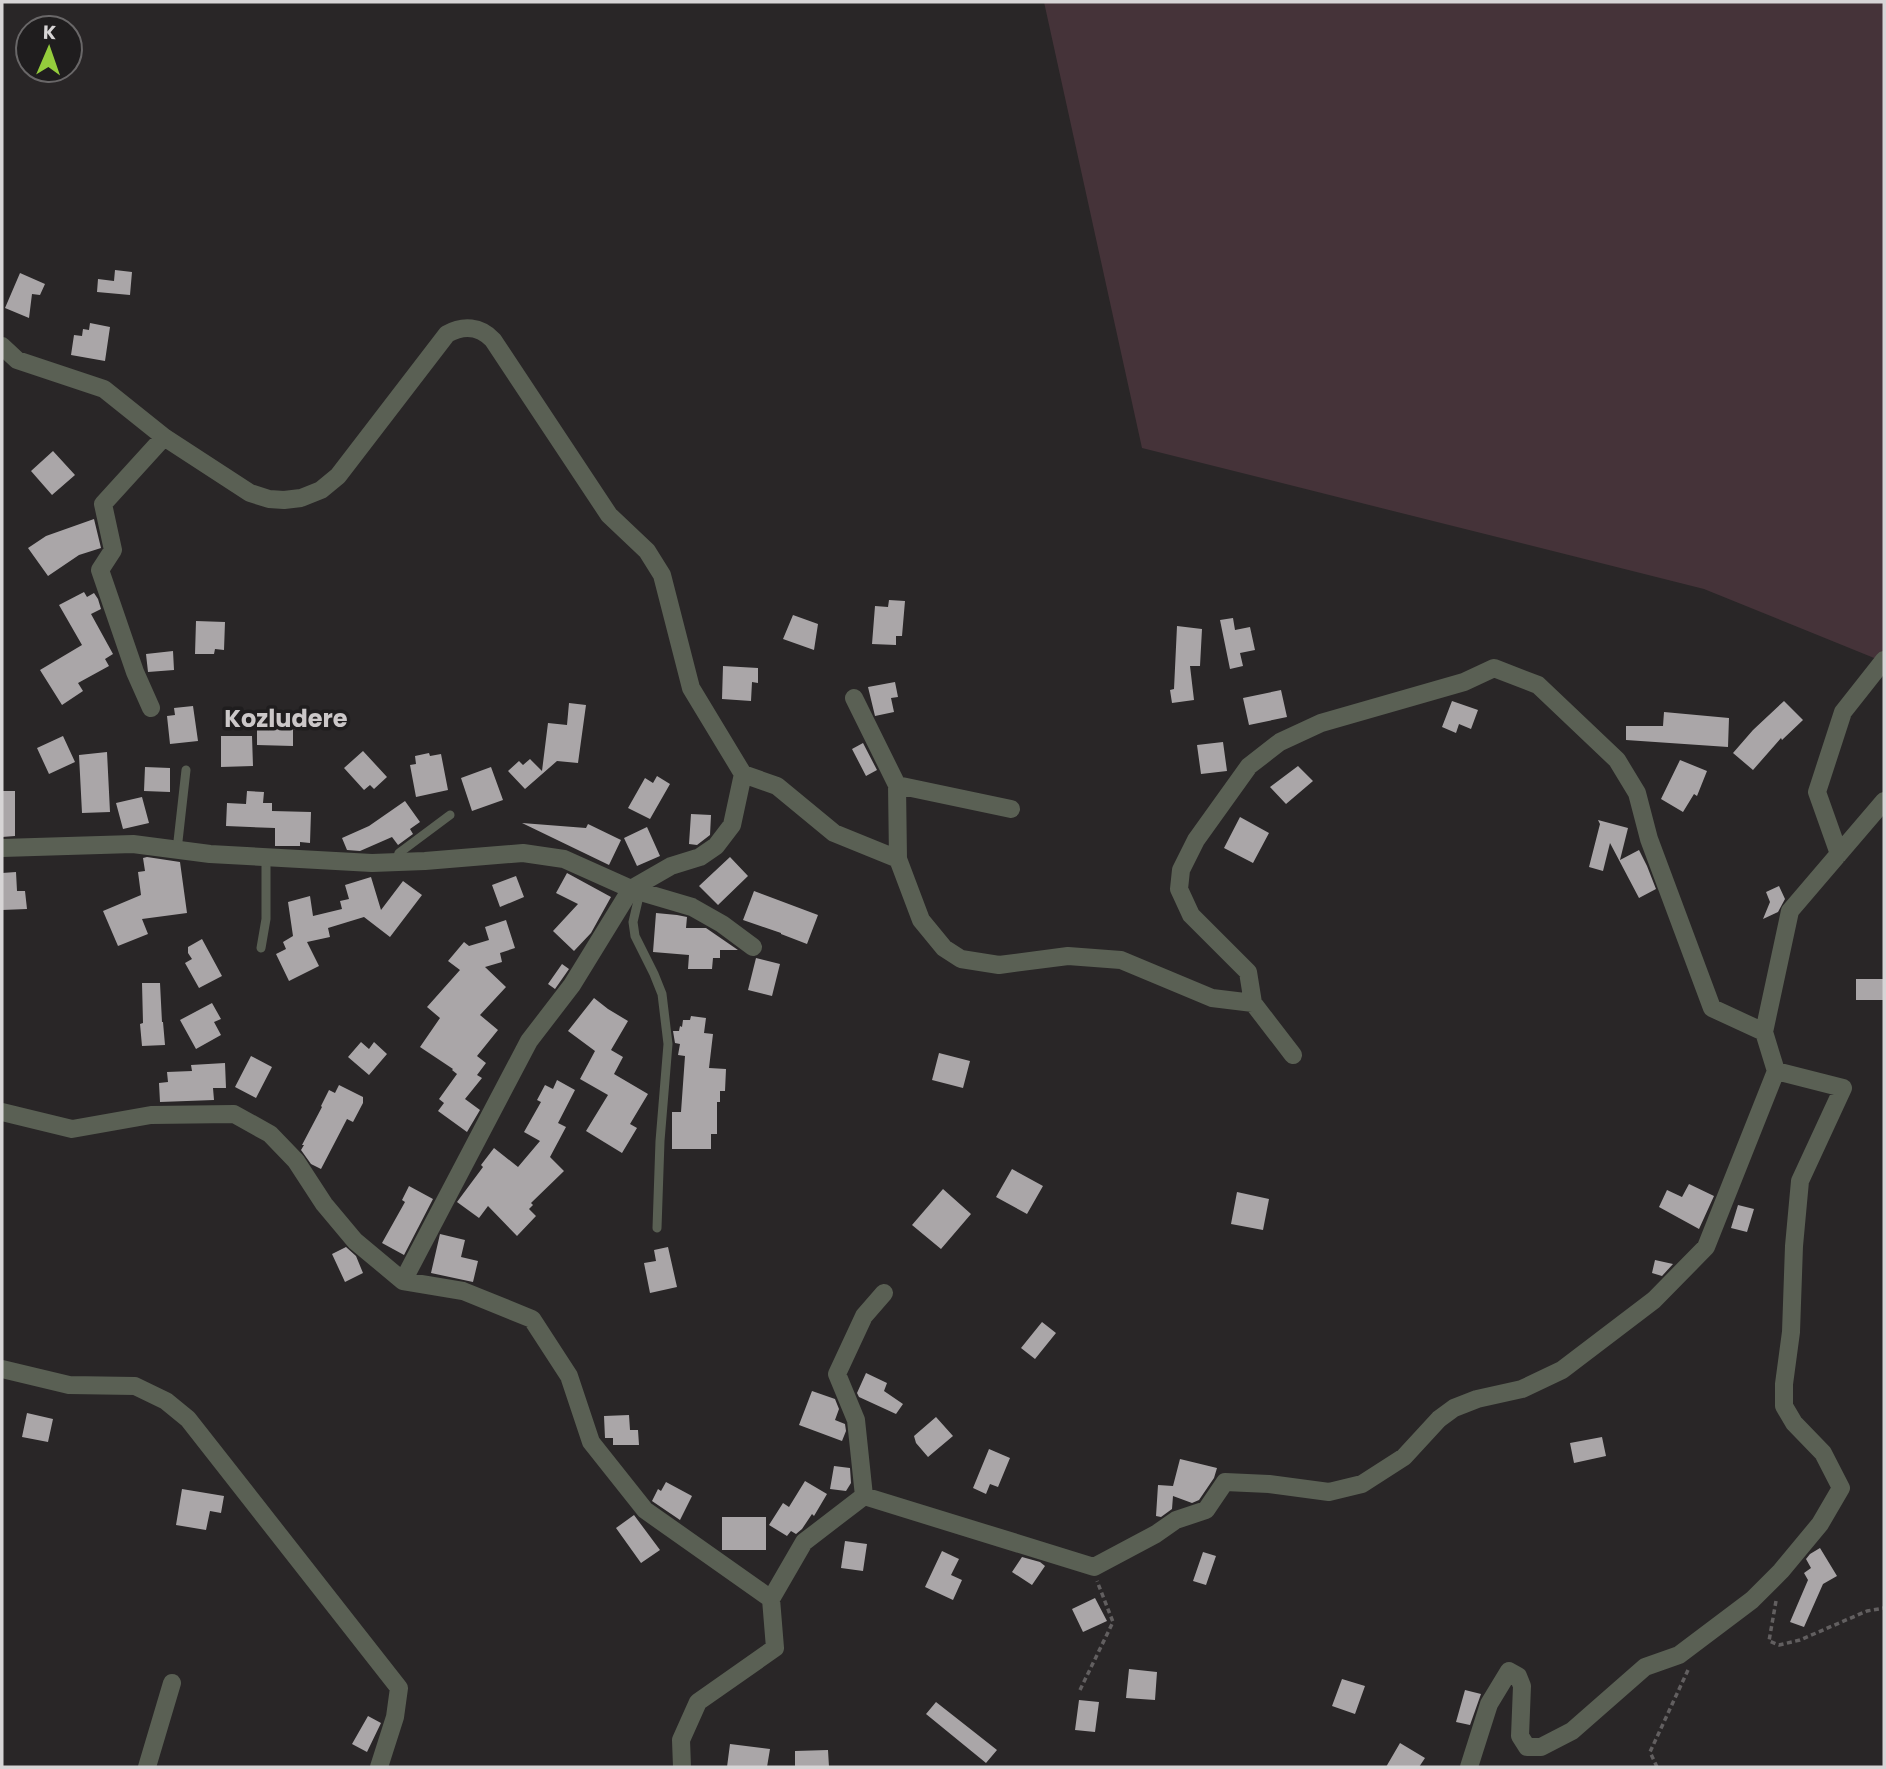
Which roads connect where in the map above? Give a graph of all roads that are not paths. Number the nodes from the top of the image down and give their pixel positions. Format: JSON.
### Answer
{"nodes":[{"id":1,"x":2,"y":346,"type":"edge"},
{"id":2,"x":164,"y":437,"type":"junction"},
{"id":3,"x":1884,"y":660,"type":"edge"},
{"id":4,"x":854,"y":698,"type":"dead end"},
{"id":5,"x":151,"y":708,"type":"dead end"},
{"id":6,"x":186,"y":770,"type":"dead end"},
{"id":7,"x":743,"y":774,"type":"junction"},
{"id":8,"x":897,"y":785,"type":"junction"},
{"id":9,"x":1884,"y":801,"type":"edge"},
{"id":10,"x":1011,"y":810,"type":"dead end"},
{"id":11,"x":450,"y":815,"type":"dead end"},
{"id":12,"x":2,"y":848,"type":"edge"},
{"id":13,"x":177,"y":850,"type":"junction"},
{"id":14,"x":1839,"y":855,"type":"junction"},
{"id":15,"x":266,"y":857,"type":"junction"},
{"id":16,"x":898,"y":859,"type":"junction"},
{"id":17,"x":396,"y":862,"type":"junction"},
{"id":18,"x":636,"y":891,"type":"junction"},
{"id":19,"x":752,"y":947,"type":"dead end"},
{"id":20,"x":261,"y":948,"type":"dead end"},
{"id":21,"x":1253,"y":1003,"type":"junction"},
{"id":22,"x":1764,"y":1031,"type":"junction"},
{"id":23,"x":1293,"y":1055,"type":"dead end"},
{"id":24,"x":1776,"y":1071,"type":"junction"},
{"id":25,"x":2,"y":1112,"type":"edge"},
{"id":26,"x":657,"y":1227,"type":"dead end"},
{"id":27,"x":403,"y":1281,"type":"junction"},
{"id":28,"x":884,"y":1293,"type":"dead end"},
{"id":29,"x":2,"y":1369,"type":"edge"},
{"id":30,"x":864,"y":1496,"type":"junction"},
{"id":31,"x":771,"y":1599,"type":"junction"},
{"id":32,"x":172,"y":1683,"type":"dead end"},
{"id":33,"x":147,"y":1767,"type":"edge"},
{"id":34,"x":379,"y":1767,"type":"edge"},
{"id":35,"x":682,"y":1767,"type":"edge"},
{"id":36,"x":1469,"y":1767,"type":"edge"}],
"edges":[{"from":1,"to":2,"type":"street"},
{"from":2,"to":5,"type":"street"},
{"from":2,"to":7,"type":"street"},
{"from":3,"to":14,"type":"street"},
{"from":4,"to":8,"type":"street"},
{"from":6,"to":13,"type":"lane"},
{"from":7,"to":16,"type":"street"},
{"from":7,"to":18,"type":"street"},
{"from":8,"to":10,"type":"street"},
{"from":8,"to":16,"type":"street"},
{"from":9,"to":14,"type":"street"},
{"from":11,"to":17,"type":"lane"},
{"from":12,"to":13,"type":"street"},
{"from":13,"to":15,"type":"street"},
{"from":14,"to":22,"type":"street"},
{"from":15,"to":17,"type":"street"},
{"from":15,"to":20,"type":"lane"},
{"from":16,"to":21,"type":"street"},
{"from":17,"to":18,"type":"street"},
{"from":18,"to":19,"type":"street"},
{"from":18,"to":26,"type":"lane"},
{"from":18,"to":27,"type":"street"},
{"from":21,"to":22,"type":"street"},
{"from":21,"to":23,"type":"street"},
{"from":22,"to":24,"type":"street"},
{"from":24,"to":30,"type":"street"},
{"from":24,"to":36,"type":"street"},
{"from":25,"to":27,"type":"street"},
{"from":27,"to":31,"type":"street"},
{"from":28,"to":30,"type":"street"},
{"from":29,"to":34,"type":"street"},
{"from":30,"to":31,"type":"street"},
{"from":31,"to":35,"type":"street"},
{"from":32,"to":33,"type":"street"}]}
